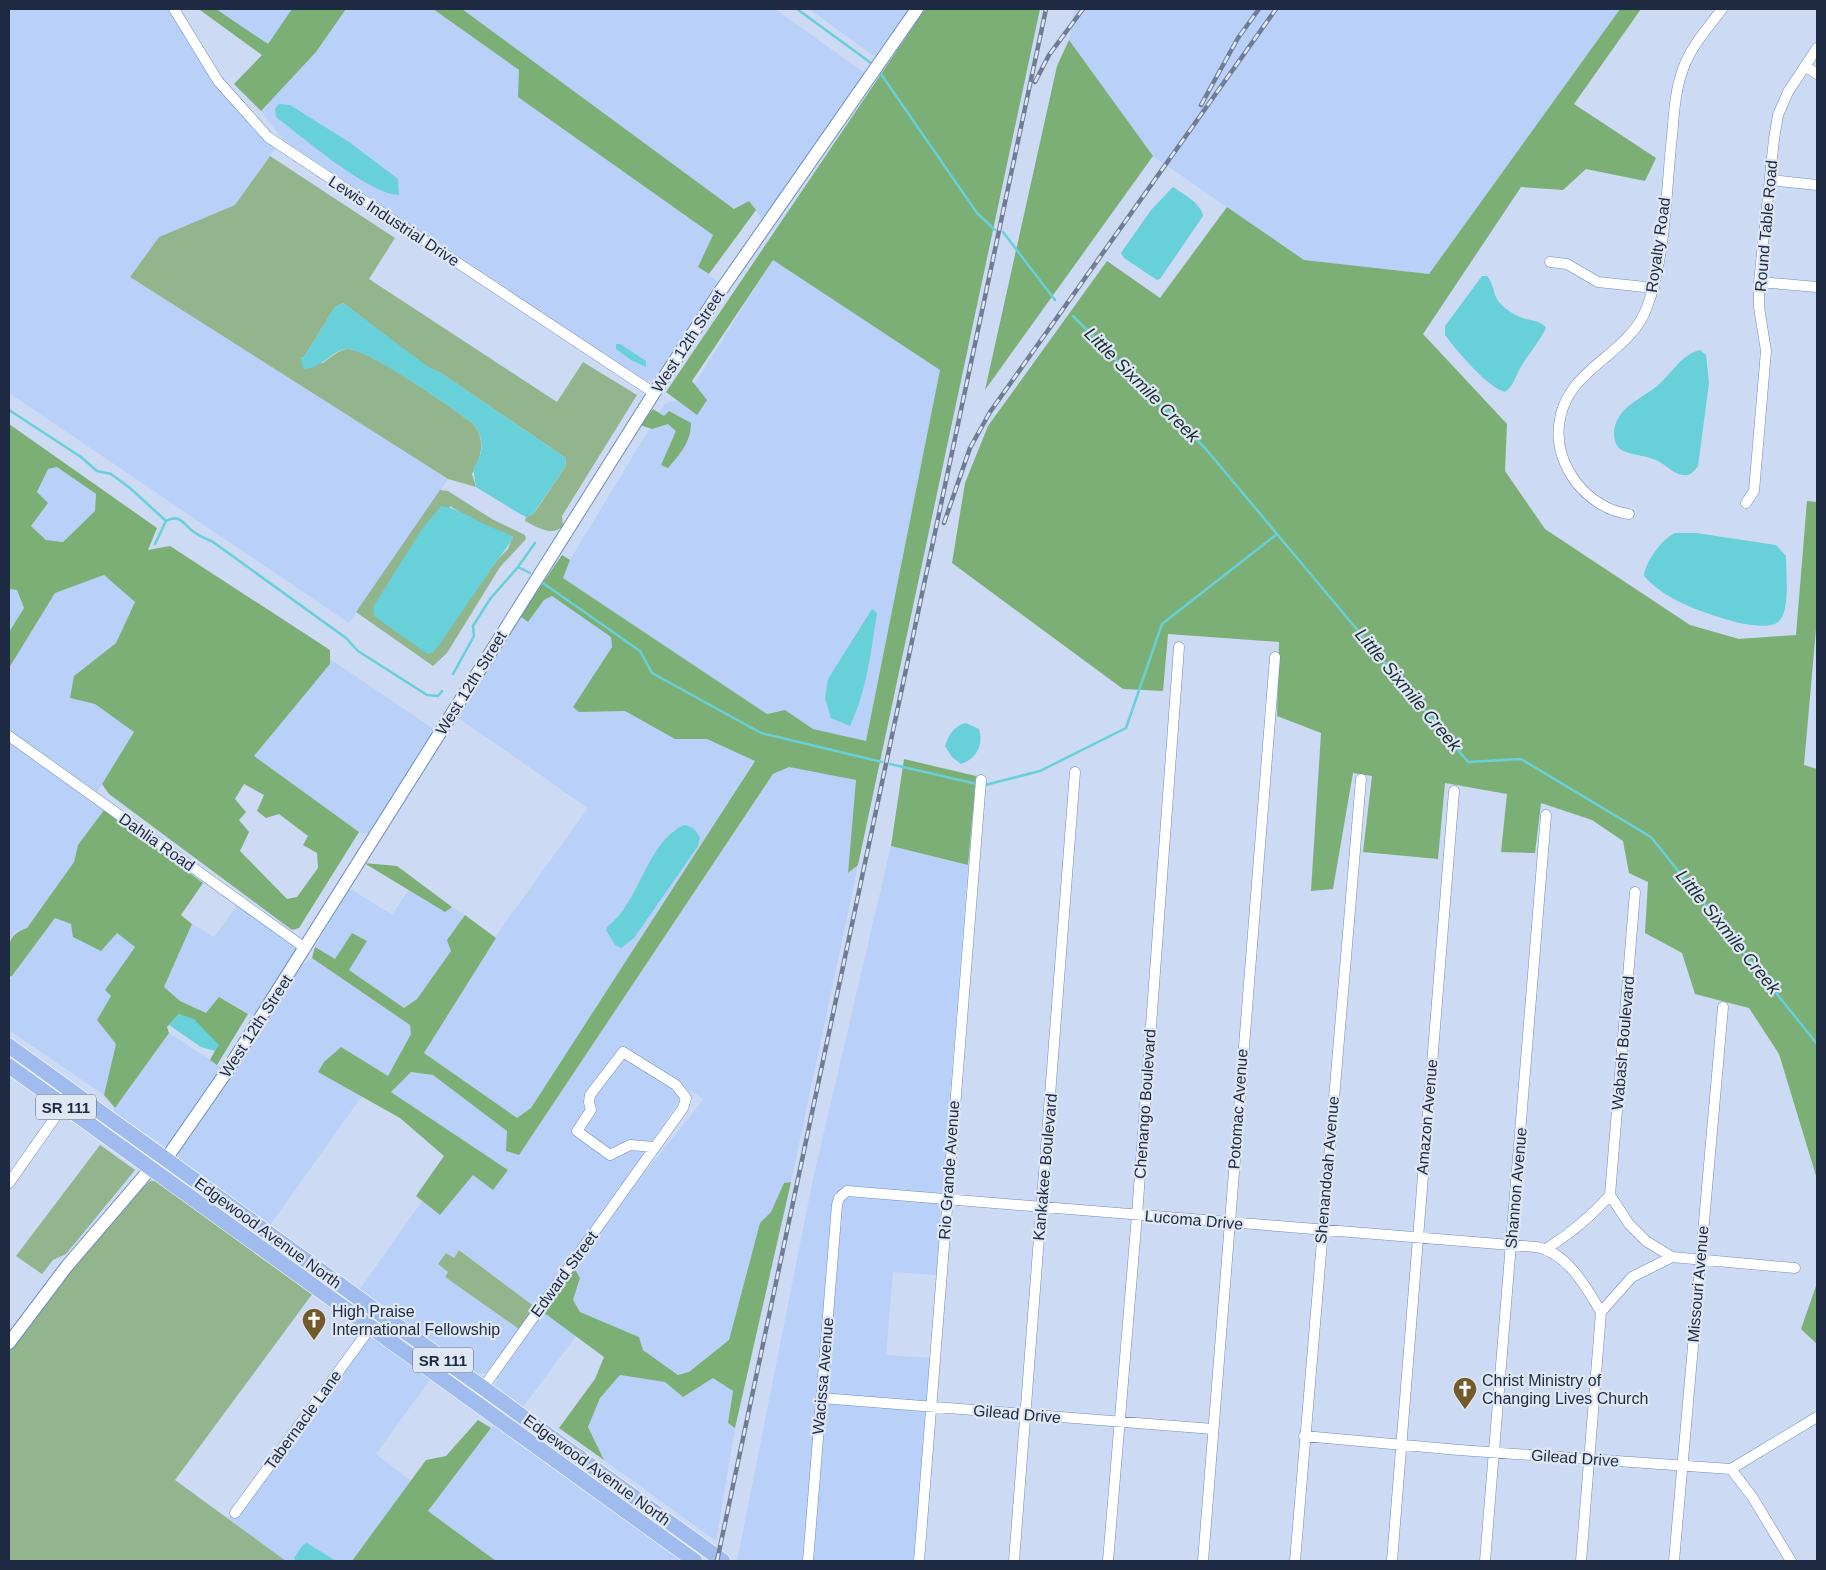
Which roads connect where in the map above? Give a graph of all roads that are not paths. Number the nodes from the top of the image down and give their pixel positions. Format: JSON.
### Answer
{"nodes":[{"id":1,"x":174,"y":9,"type":"edge"},
{"id":2,"x":917,"y":9,"type":"edge"},
{"id":3,"x":1722,"y":9,"type":"edge"},
{"id":4,"x":1817,"y":48,"type":"edge"},
{"id":5,"x":1805,"y":66,"type":"junction"},
{"id":6,"x":1817,"y":74,"type":"edge"},
{"id":7,"x":1770,"y":180,"type":"junction"},
{"id":8,"x":1817,"y":185,"type":"edge"},
{"id":9,"x":1550,"y":262,"type":"dead end"},
{"id":10,"x":1758,"y":282,"type":"junction"},
{"id":11,"x":1817,"y":287,"type":"edge"},
{"id":12,"x":1654,"y":288,"type":"junction"},
{"id":13,"x":654,"y":393,"type":"junction"},
{"id":14,"x":1746,"y":503,"type":"dead end"},
{"id":15,"x":1628,"y":514,"type":"dead end"},
{"id":16,"x":1179,"y":647,"type":"dead end"},
{"id":17,"x":1275,"y":658,"type":"dead end"},
{"id":18,"x":9,"y":736,"type":"edge"},
{"id":19,"x":1075,"y":772,"type":"dead end"},
{"id":20,"x":1361,"y":778,"type":"dead end"},
{"id":21,"x":981,"y":780,"type":"dead end"},
{"id":22,"x":1454,"y":791,"type":"dead end"},
{"id":23,"x":1546,"y":815,"type":"dead end"},
{"id":24,"x":1635,"y":892,"type":"dead end"},
{"id":25,"x":306,"y":948,"type":"junction"},
{"id":26,"x":1723,"y":1007,"type":"dead end"},
{"id":27,"x":9,"y":1046,"type":"edge"},
{"id":28,"x":9,"y":1066,"type":"edge"},
{"id":29,"x":73,"y":1092,"type":"junction"},
{"id":30,"x":64,"y":1106,"type":"junction"},
{"id":31,"x":654,"y":1147,"type":"junction"},
{"id":32,"x":166,"y":1159,"type":"junction"},
{"id":33,"x":151,"y":1168,"type":"junction"},
{"id":34,"x":9,"y":1183,"type":"edge"},
{"id":35,"x":843,"y":1193,"type":"joint"},
{"id":36,"x":1610,"y":1195,"type":"junction"},
{"id":37,"x":947,"y":1197,"type":"junction"},
{"id":38,"x":1042,"y":1207,"type":"junction"},
{"id":39,"x":1137,"y":1215,"type":"junction"},
{"id":40,"x":1229,"y":1223,"type":"junction"},
{"id":41,"x":1322,"y":1230,"type":"junction"},
{"id":42,"x":1418,"y":1238,"type":"junction"},
{"id":43,"x":1512,"y":1244,"type":"junction"},
{"id":44,"x":1546,"y":1249,"type":"junction"},
{"id":45,"x":1672,"y":1257,"type":"junction"},
{"id":46,"x":1700,"y":1260,"type":"junction"},
{"id":47,"x":1794,"y":1268,"type":"dead end"},
{"id":48,"x":323,"y":1273,"type":"junction"},
{"id":49,"x":313,"y":1286,"type":"junction"},
{"id":50,"x":1601,"y":1312,"type":"junction"},
{"id":51,"x":370,"y":1327,"type":"junction"},
{"id":52,"x":11,"y":1336,"type":"edge"},
{"id":53,"x":482,"y":1388,"type":"junction"},
{"id":54,"x":821,"y":1398,"type":"junction"},
{"id":55,"x":473,"y":1401,"type":"junction"},
{"id":56,"x":931,"y":1406,"type":"junction"},
{"id":57,"x":1025,"y":1415,"type":"junction"},
{"id":58,"x":1817,"y":1417,"type":"edge"},
{"id":59,"x":1119,"y":1422,"type":"junction"},
{"id":60,"x":1213,"y":1429,"type":"junction"},
{"id":61,"x":1304,"y":1436,"type":"junction"},
{"id":62,"x":1400,"y":1444,"type":"junction"},
{"id":63,"x":1494,"y":1452,"type":"junction"},
{"id":64,"x":1589,"y":1459,"type":"junction"},
{"id":65,"x":1682,"y":1467,"type":"junction"},
{"id":66,"x":1731,"y":1469,"type":"junction"},
{"id":67,"x":235,"y":1514,"type":"dead end"},
{"id":68,"x":695,"y":1541,"type":"junction"},
{"id":69,"x":687,"y":1559,"type":"edge"},
{"id":70,"x":723,"y":1561,"type":"edge"},
{"id":71,"x":808,"y":1561,"type":"edge"},
{"id":72,"x":919,"y":1561,"type":"edge"},
{"id":73,"x":1014,"y":1561,"type":"edge"},
{"id":74,"x":1108,"y":1561,"type":"edge"},
{"id":75,"x":1202,"y":1561,"type":"edge"},
{"id":76,"x":1295,"y":1561,"type":"edge"},
{"id":77,"x":1392,"y":1561,"type":"edge"},
{"id":78,"x":1485,"y":1561,"type":"edge"},
{"id":79,"x":1581,"y":1561,"type":"edge"},
{"id":80,"x":1674,"y":1561,"type":"edge"},
{"id":81,"x":1790,"y":1561,"type":"edge"}],
"edges":[{"from":1,"to":13,"type":"street","name":"Lewis Industrial Drive"},
{"from":2,"to":13,"type":"street","name":"West 12th Street"},
{"from":3,"to":12,"type":"street","name":"Royalty Road"},
{"from":4,"to":5,"type":"street","name":"Round Table Road"},
{"from":5,"to":6,"type":"street"},
{"from":5,"to":7,"type":"street","name":"Round Table Road"},
{"from":7,"to":8,"type":"street"},
{"from":7,"to":10,"type":"street","name":"Round Table Road"},
{"from":9,"to":12,"type":"street"},
{"from":10,"to":11,"type":"street"},
{"from":10,"to":14,"type":"street","name":"Round Table Road"},
{"from":12,"to":15,"type":"street","name":"Royalty Road"},
{"from":13,"to":25,"type":"street","name":"West 12th Street"},
{"from":16,"to":39,"type":"street","name":"Chenango Boulevard"},
{"from":17,"to":40,"type":"street","name":"Potomac Avenue"},
{"from":18,"to":25,"type":"street","name":"Dahlia Road"},
{"from":19,"to":38,"type":"street","name":"Kankakee Boulevard"},
{"from":20,"to":41,"type":"street","name":"Shenandoah Avenue"},
{"from":21,"to":37,"type":"street","name":"Rio Grande Avenue"},
{"from":22,"to":42,"type":"street","name":"Amazon Avenue"},
{"from":23,"to":43,"type":"street","name":"Shannon Avenue"},
{"from":24,"to":36,"type":"street","name":"Wabash Boulevard"},
{"from":25,"to":32,"type":"street","name":"West 12th Street"},
{"from":26,"to":46,"type":"street","name":"Missouri Avenue"},
{"from":27,"to":29,"type":"main road","name":"Edgewood Avenue North","number":"SR 111"},
{"from":28,"to":30,"type":"main road","name":"Edgewood Avenue North","number":"SR 111"},
{"from":29,"to":30,"type":"street"},
{"from":29,"to":32,"type":"main road","name":"Edgewood Avenue North","number":"SR 111"},
{"from":30,"to":33,"type":"main road","name":"Edgewood Avenue North","number":"SR 111"},
{"from":30,"to":34,"type":"street"},
{"from":31,"to":31,"type":"street","name":"Edward Street"},
{"from":31,"to":53,"type":"street","name":"Edward Street"},
{"from":32,"to":33,"type":"street","name":"West 12th Street"},
{"from":32,"to":48,"type":"main road","name":"Edgewood Avenue North","number":"SR 111"},
{"from":33,"to":49,"type":"main road","name":"Edgewood Avenue North","number":"SR 111"},
{"from":33,"to":52,"type":"street","name":"West 12th Street"},
{"from":35,"to":37,"type":"street","name":"Lucoma Drive"},
{"from":35,"to":54,"type":"street","name":"Wacissa Avenue"},
{"from":36,"to":44,"type":"street"},
{"from":36,"to":45,"type":"street"},
{"from":37,"to":38,"type":"street","name":"Lucoma Drive"},
{"from":37,"to":56,"type":"street","name":"Rio Grande Avenue"},
{"from":38,"to":39,"type":"street","name":"Lucoma Drive"},
{"from":38,"to":57,"type":"street","name":"Kankakee Boulevard"},
{"from":39,"to":40,"type":"street","name":"Lucoma Drive"},
{"from":39,"to":59,"type":"street","name":"Chenango Boulevard"},
{"from":40,"to":41,"type":"street","name":"Lucoma Drive"},
{"from":40,"to":60,"type":"street","name":"Potomac Avenue"},
{"from":41,"to":42,"type":"street","name":"Lucoma Drive"},
{"from":41,"to":61,"type":"street","name":"Shenandoah Avenue"},
{"from":42,"to":43,"type":"street","name":"Lucoma Drive"},
{"from":42,"to":62,"type":"street","name":"Amazon Avenue"},
{"from":43,"to":44,"type":"street","name":"Lucoma Drive"},
{"from":43,"to":63,"type":"street","name":"Shannon Avenue"},
{"from":44,"to":50,"type":"street"},
{"from":45,"to":46,"type":"street"},
{"from":45,"to":50,"type":"street"},
{"from":46,"to":47,"type":"street"},
{"from":46,"to":65,"type":"street","name":"Missouri Avenue"},
{"from":48,"to":49,"type":"street"},
{"from":48,"to":53,"type":"main road","name":"Edgewood Avenue North","number":"SR 111"},
{"from":49,"to":51,"type":"main road","name":"Edgewood Avenue North","number":"SR 111"},
{"from":50,"to":64,"type":"street"},
{"from":51,"to":55,"type":"main road","name":"Edgewood Avenue North","number":"SR 111"},
{"from":51,"to":67,"type":"street","name":"Tabernacle Lane"},
{"from":53,"to":55,"type":"street","name":"Edward Street"},
{"from":53,"to":68,"type":"main road","name":"Edgewood Avenue North","number":"SR 111"},
{"from":54,"to":56,"type":"street","name":"Gilead Drive"},
{"from":54,"to":71,"type":"street","name":"Wacissa Avenue"},
{"from":55,"to":69,"type":"main road","name":"Edgewood Avenue North","number":"SR 111"},
{"from":56,"to":57,"type":"street","name":"Gilead Drive"},
{"from":56,"to":72,"type":"street","name":"Rio Grande Avenue"},
{"from":57,"to":59,"type":"street","name":"Gilead Drive"},
{"from":57,"to":73,"type":"street","name":"Kankakee Boulevard"},
{"from":58,"to":66,"type":"street"},
{"from":59,"to":60,"type":"street","name":"Gilead Drive"},
{"from":59,"to":74,"type":"street","name":"Chenango Boulevard"},
{"from":60,"to":75,"type":"street","name":"Potomac Avenue"},
{"from":61,"to":62,"type":"street"},
{"from":61,"to":76,"type":"street","name":"Shenandoah Avenue"},
{"from":62,"to":63,"type":"street","name":"Gilead Drive"},
{"from":62,"to":77,"type":"street","name":"Amazon Avenue"},
{"from":63,"to":64,"type":"street","name":"Gilead Drive"},
{"from":63,"to":78,"type":"street","name":"Shannon Avenue"},
{"from":64,"to":65,"type":"street","name":"Gilead Drive"},
{"from":64,"to":79,"type":"street"},
{"from":65,"to":66,"type":"street","name":"Gilead Drive"},
{"from":65,"to":80,"type":"street","name":"Missouri Avenue"},
{"from":66,"to":81,"type":"street"},
{"from":68,"to":69,"type":"street"},
{"from":68,"to":70,"type":"main road","name":"Edgewood Avenue North","number":"SR 111"}]}
